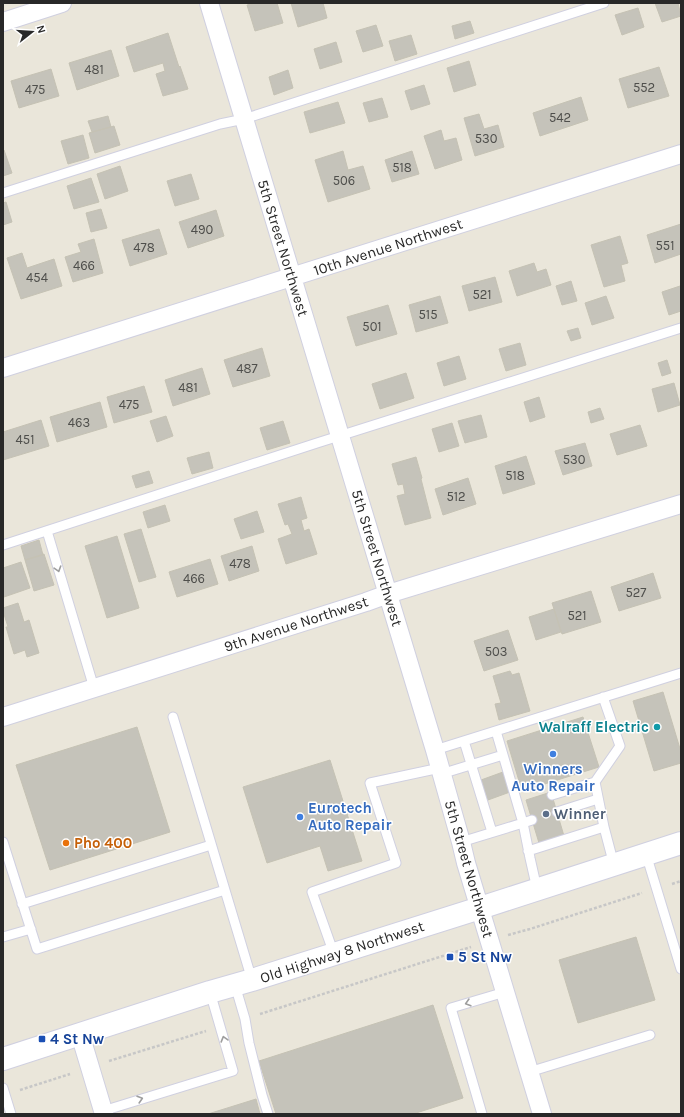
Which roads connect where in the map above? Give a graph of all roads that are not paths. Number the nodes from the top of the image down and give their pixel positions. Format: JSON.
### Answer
{"nodes":[{"id":1,"x":62,"y":3,"type":"edge"},
{"id":2,"x":209,"y":3,"type":"edge"},
{"id":3,"x":604,"y":3,"type":"edge"},
{"id":4,"x":3,"y":22,"type":"edge"},
{"id":5,"x":244,"y":119,"type":"junction"},
{"id":6,"x":681,"y":154,"type":"edge"},
{"id":7,"x":3,"y":193,"type":"edge"},
{"id":8,"x":292,"y":277,"type":"junction"},
{"id":9,"x":681,"y":328,"type":"edge"},
{"id":10,"x":3,"y":368,"type":"edge"},
{"id":11,"x":340,"y":437,"type":"junction"},
{"id":12,"x":681,"y":504,"type":"edge"},
{"id":13,"x":47,"y":531,"type":"junction"},
{"id":14,"x":3,"y":545,"type":"edge"},
{"id":15,"x":388,"y":594,"type":"junction"},
{"id":16,"x":681,"y":673,"type":"edge"},
{"id":17,"x":94,"y":688,"type":"junction"},
{"id":18,"x":603,"y":697,"type":"junction"},
{"id":19,"x":3,"y":717,"type":"edge"},
{"id":20,"x":173,"y":717,"type":"dead end"},
{"id":21,"x":496,"y":731,"type":"junction"},
{"id":22,"x":464,"y":741,"type":"junction"},
{"id":23,"x":435,"y":750,"type":"junction"},
{"id":24,"x":503,"y":755,"type":"junction"},
{"id":25,"x":471,"y":765,"type":"junction"},
{"id":26,"x":440,"y":771,"type":"junction"},
{"id":27,"x":595,"y":782,"type":"junction"},
{"id":28,"x":552,"y":795,"type":"dead end"},
{"id":29,"x":598,"y":799,"type":"junction"},
{"id":30,"x":557,"y":812,"type":"dead end"},
{"id":31,"x":532,"y":820,"type":"dead end"},
{"id":32,"x":523,"y":823,"type":"junction"},
{"id":33,"x":604,"y":827,"type":"junction"},
{"id":34,"x":492,"y":832,"type":"junction"},
{"id":35,"x":3,"y":842,"type":"edge"},
{"id":36,"x":461,"y":842,"type":"junction"},
{"id":37,"x":681,"y":843,"type":"edge"},
{"id":38,"x":211,"y":845,"type":"junction"},
{"id":39,"x":528,"y":851,"type":"junction"},
{"id":40,"x":646,"y":854,"type":"junction"},
{"id":41,"x":614,"y":865,"type":"junction"},
{"id":42,"x":537,"y":889,"type":"junction"},
{"id":43,"x":225,"y":890,"type":"junction"},
{"id":44,"x":22,"y":904,"type":"junction"},
{"id":45,"x":480,"y":908,"type":"junction"},
{"id":46,"x":31,"y":929,"type":"junction"},
{"id":47,"x":3,"y":937,"type":"edge"},
{"id":48,"x":334,"y":954,"type":"junction"},
{"id":49,"x":681,"y":969,"type":"edge"},
{"id":50,"x":244,"y":983,"type":"junction"},
{"id":51,"x":210,"y":992,"type":"junction"},
{"id":52,"x":505,"y":992,"type":"junction"},
{"id":53,"x":80,"y":1034,"type":"junction"},
{"id":54,"x":650,"y":1035,"type":"dead end"},
{"id":55,"x":3,"y":1059,"type":"edge"},
{"id":56,"x":529,"y":1072,"type":"junction"},
{"id":57,"x":4,"y":1092,"type":"edge"},
{"id":58,"x":103,"y":1112,"type":"edge"},
{"id":59,"x":11,"y":1114,"type":"edge"},
{"id":60,"x":268,"y":1114,"type":"edge"},
{"id":61,"x":482,"y":1114,"type":"edge"},
{"id":62,"x":542,"y":1114,"type":"edge"}],
"edges":[{"from":1,"to":4,"type":"street"},
{"from":2,"to":5,"type":"street","name":"5th Street Northwest"},
{"from":3,"to":5,"type":"lane"},
{"from":5,"to":7,"type":"lane"},
{"from":5,"to":8,"type":"street","name":"5th Street Northwest"},
{"from":6,"to":8,"type":"street","name":"10th Avenue Northwest"},
{"from":8,"to":10,"type":"street","name":"10th Avenue Northwest"},
{"from":8,"to":11,"type":"street","name":"5th Street Northwest"},
{"from":9,"to":11,"type":"lane"},
{"from":11,"to":13,"type":"lane"},
{"from":11,"to":15,"type":"street","name":"5th Street Northwest"},
{"from":12,"to":15,"type":"street","name":"9th Avenue Northwest"},
{"from":13,"to":14,"type":"lane"},
{"from":13,"to":17,"type":"lane","one_way":true},
{"from":15,"to":17,"type":"street","name":"9th Avenue Northwest"},
{"from":15,"to":23,"type":"street","name":"5th Street Northwest"},
{"from":16,"to":18,"type":"lane"},
{"from":17,"to":19,"type":"street","name":"9th Avenue Northwest"},
{"from":18,"to":21,"type":"lane"},
{"from":18,"to":27,"type":"lane"},
{"from":20,"to":38,"type":"lane"},
{"from":21,"to":22,"type":"lane"},
{"from":21,"to":24,"type":"lane"},
{"from":22,"to":23,"type":"lane"},
{"from":22,"to":25,"type":"lane"},
{"from":23,"to":26,"type":"street","name":"5th Street Northwest"},
{"from":24,"to":25,"type":"lane"},
{"from":24,"to":32,"type":"lane"},
{"from":25,"to":26,"type":"lane"},
{"from":25,"to":34,"type":"lane"},
{"from":26,"to":36,"type":"street","name":"5th Street Northwest"},
{"from":26,"to":48,"type":"lane"},
{"from":27,"to":28,"type":"lane"},
{"from":27,"to":29,"type":"lane"},
{"from":29,"to":30,"type":"lane"},
{"from":29,"to":33,"type":"lane"},
{"from":31,"to":32,"type":"lane"},
{"from":32,"to":34,"type":"lane"},
{"from":32,"to":39,"type":"lane"},
{"from":33,"to":39,"type":"lane"},
{"from":33,"to":41,"type":"lane"},
{"from":34,"to":36,"type":"lane"},
{"from":35,"to":44,"type":"lane"},
{"from":36,"to":45,"type":"street","name":"5th Street Northwest"},
{"from":37,"to":40,"type":"street","name":"Old Highway 8 Northwest"},
{"from":38,"to":43,"type":"lane"},
{"from":38,"to":44,"type":"lane"},
{"from":39,"to":42,"type":"lane"},
{"from":40,"to":41,"type":"street","name":"Old Highway 8 Northwest"},
{"from":40,"to":49,"type":"lane"},
{"from":41,"to":42,"type":"street","name":"Old Highway 8 Northwest"},
{"from":42,"to":45,"type":"street","name":"Old Highway 8 Northwest"},
{"from":43,"to":46,"type":"lane"},
{"from":43,"to":50,"type":"lane"},
{"from":44,"to":46,"type":"lane"},
{"from":45,"to":48,"type":"street","name":"Old Highway 8 Northwest"},
{"from":45,"to":52,"type":"street","name":"5th Street Northwest"},
{"from":46,"to":47,"type":"lane"},
{"from":48,"to":50,"type":"street","name":"Old Highway 8 Northwest"},
{"from":50,"to":51,"type":"street","name":"Old Highway 8 Northwest"},
{"from":50,"to":60,"type":"lane"},
{"from":51,"to":53,"type":"street","name":"Old Highway 8 Northwest"},
{"from":58,"to":51,"type":"lane","one_way":true},
{"from":52,"to":56,"type":"street","name":"5th Street Northwest"},
{"from":52,"to":61,"type":"lane","one_way":true},
{"from":53,"to":55,"type":"street","name":"Old Highway 8 Northwest"},
{"from":53,"to":58,"type":"street"},
{"from":54,"to":56,"type":"lane"},
{"from":56,"to":62,"type":"street","name":"5th Street Northwest"},
{"from":57,"to":59,"type":"lane"}]}
